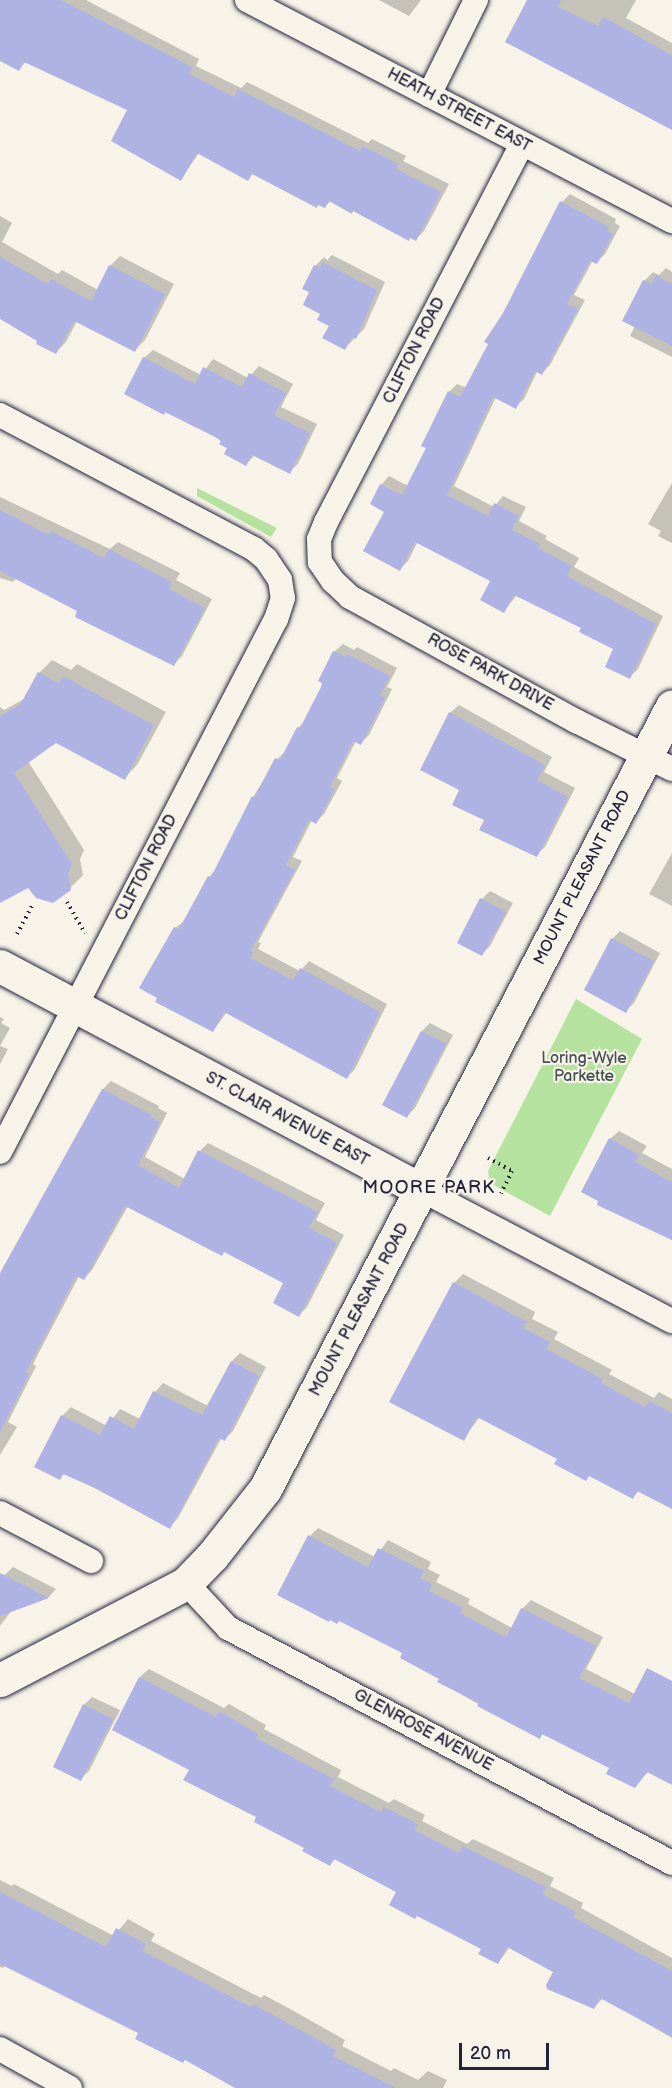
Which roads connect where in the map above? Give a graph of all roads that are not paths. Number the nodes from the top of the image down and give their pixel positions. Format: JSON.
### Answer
{"nodes":[{"id":1,"x":247,"y":0,"type":"edge"},
{"id":2,"x":477,"y":0,"type":"edge"},
{"id":3,"x":429,"y":95,"type":"junction"},
{"id":4,"x":522,"y":144,"type":"junction"},
{"id":5,"x":672,"y":221,"type":"edge"},
{"id":6,"x":0,"y":415,"type":"edge"},
{"id":7,"x":320,"y":562,"type":"joint"},
{"id":8,"x":672,"y":706,"type":"edge"},
{"id":9,"x":659,"y":763,"type":"edge"},
{"id":10,"x":0,"y":966,"type":"edge"},
{"id":11,"x":75,"y":1005,"type":"junction"},
{"id":12,"x":0,"y":1152,"type":"edge"},
{"id":13,"x":422,"y":1190,"type":"junction"},
{"id":14,"x":672,"y":1320,"type":"edge"},
{"id":15,"x":0,"y":1514,"type":"edge"},
{"id":16,"x":91,"y":1561,"type":"dead end"},
{"id":17,"x":186,"y":1583,"type":"junction"},
{"id":18,"x":0,"y":1680,"type":"edge"},
{"id":19,"x":672,"y":1863,"type":"edge"},
{"id":20,"x":0,"y":2049,"type":"edge"},
{"id":21,"x":70,"y":2088,"type":"edge"}],
"edges":[{"from":1,"to":3,"type":"street","name":"HEATH STREET EAST"},
{"from":2,"to":3,"type":"street"},
{"from":3,"to":4,"type":"street","name":"HEATH STREET EAST"},
{"from":4,"to":5,"type":"street","name":"HEATH STREET EAST"},
{"from":4,"to":7,"type":"street","name":"CLIFTON ROAD"},
{"from":6,"to":11,"type":"street","name":"CLIFTON ROAD"},
{"from":7,"to":9,"type":"street","name":"ROSE PARK DRIVE"},
{"from":8,"to":9,"type":"main road","name":"MOUNT PLEASANT ROAD"},
{"from":9,"to":13,"type":"main road","name":"MOUNT PLEASANT ROAD"},
{"from":10,"to":11,"type":"main road","name":"ST. CLAIR AVENUE EAST"},
{"from":11,"to":12,"type":"street","name":"CLIFTON ROAD"},
{"from":11,"to":13,"type":"main road","name":"ST. CLAIR AVENUE EAST"},
{"from":13,"to":14,"type":"street","name":"ST. CLAIR AVENUE EAST"},
{"from":13,"to":17,"type":"main road","name":"MOUNT PLEASANT ROAD"},
{"from":15,"to":16,"type":"street"},
{"from":17,"to":18,"type":"main road","name":"MOUNT PLEASANT ROAD"},
{"from":17,"to":19,"type":"street","name":"GLENROSE AVENUE"},
{"from":20,"to":21,"type":"street"}]}
